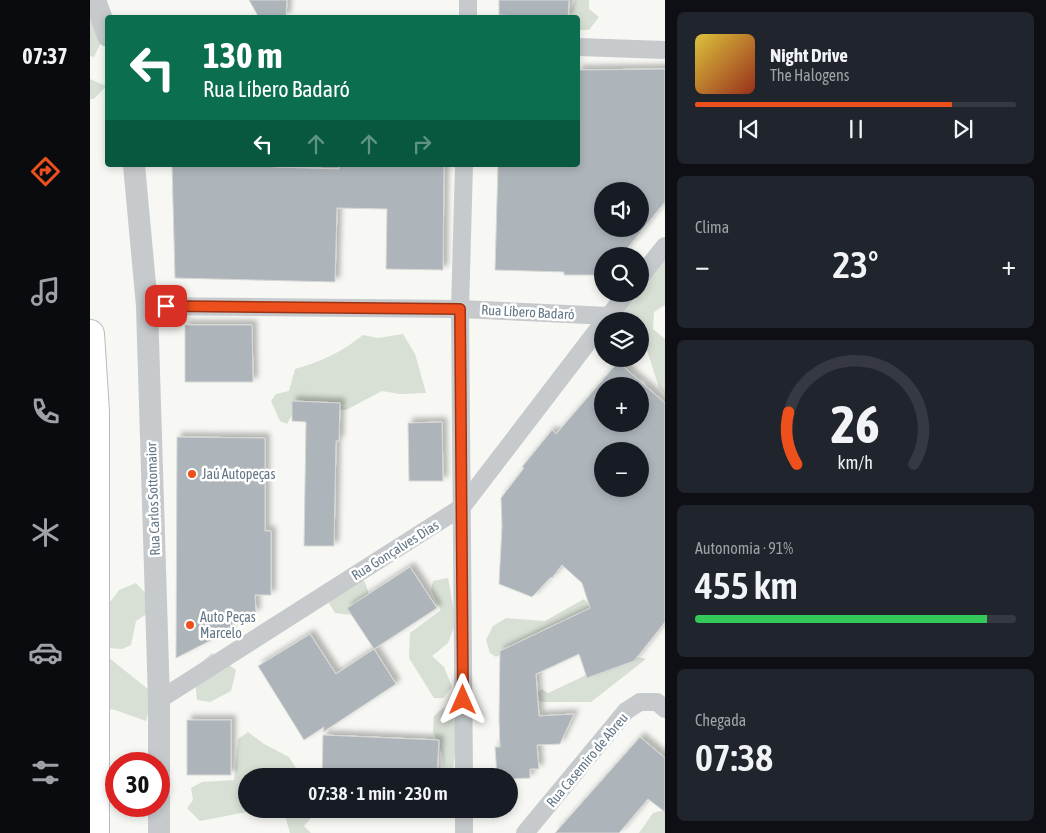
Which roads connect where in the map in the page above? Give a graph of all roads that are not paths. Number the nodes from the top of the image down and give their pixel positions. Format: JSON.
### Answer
{"nodes":[{"id":1,"x":95,"y":0,"type":"edge"},
{"id":2,"x":468,"y":0,"type":"edge"},
{"id":3,"x":468,"y":15,"type":"edge"},
{"id":4,"x":105,"y":28,"type":"edge"},
{"id":5,"x":580,"y":47,"type":"edge"},
{"id":6,"x":665,"y":50,"type":"edge"},
{"id":7,"x":134,"y":167,"type":"edge"},
{"id":8,"x":464,"y":167,"type":"edge"},
{"id":9,"x":665,"y":246,"type":"edge"},
{"id":10,"x":649,"y":266,"type":"edge"},
{"id":11,"x":620,"y":302,"type":"edge"},
{"id":12,"x":147,"y":306,"type":"junction"},
{"id":13,"x":460,"y":309,"type":"junction"},
{"id":14,"x":611,"y":312,"type":"edge"},
{"id":15,"x":594,"y":319,"type":"edge"},
{"id":16,"x":90,"y":334,"type":"edge"},
{"id":17,"x":594,"y":334,"type":"edge"},
{"id":18,"x":462,"y":507,"type":"junction"},
{"id":19,"x":159,"y":700,"type":"junction"},
{"id":20,"x":661,"y":705,"type":"edge"},
{"id":21,"x":464,"y":768,"type":"edge"},
{"id":22,"x":464,"y":818,"type":"edge"},
{"id":23,"x":95,"y":833,"type":"edge"},
{"id":24,"x":159,"y":833,"type":"edge"},
{"id":25,"x":464,"y":833,"type":"edge"},
{"id":26,"x":526,"y":833,"type":"edge"}],
"edges":[{"from":1,"to":4,"type":"street"},
{"from":2,"to":3,"type":"street"},
{"from":5,"to":6,"type":"street"},
{"from":7,"to":12,"type":"street","name":"Rua Carlos Sottomaior"},
{"from":8,"to":13,"type":"street"},
{"from":9,"to":10,"type":"street"},
{"from":11,"to":14,"type":"street","name":"Rua Gonçalves Dias"},
{"from":12,"to":13,"type":"street","name":"Rua Líbero Badaró"},
{"from":12,"to":19,"type":"street","name":"Rua Carlos Sottomaior"},
{"from":13,"to":15,"type":"street","name":"Rua Líbero Badaró"},
{"from":13,"to":18,"type":"street"},
{"from":16,"to":23,"type":"highway"},
{"from":17,"to":18,"type":"street","name":"Rua Gonçalves Dias"},
{"from":18,"to":19,"type":"street","name":"Rua Gonçalves Dias"},
{"from":18,"to":21,"type":"street"},
{"from":19,"to":24,"type":"street","name":"Rua Carlos Sottomaior"},
{"from":20,"to":26,"type":"street","name":"Rua Casemiro de Abreu"},
{"from":22,"to":25,"type":"street"}]}
